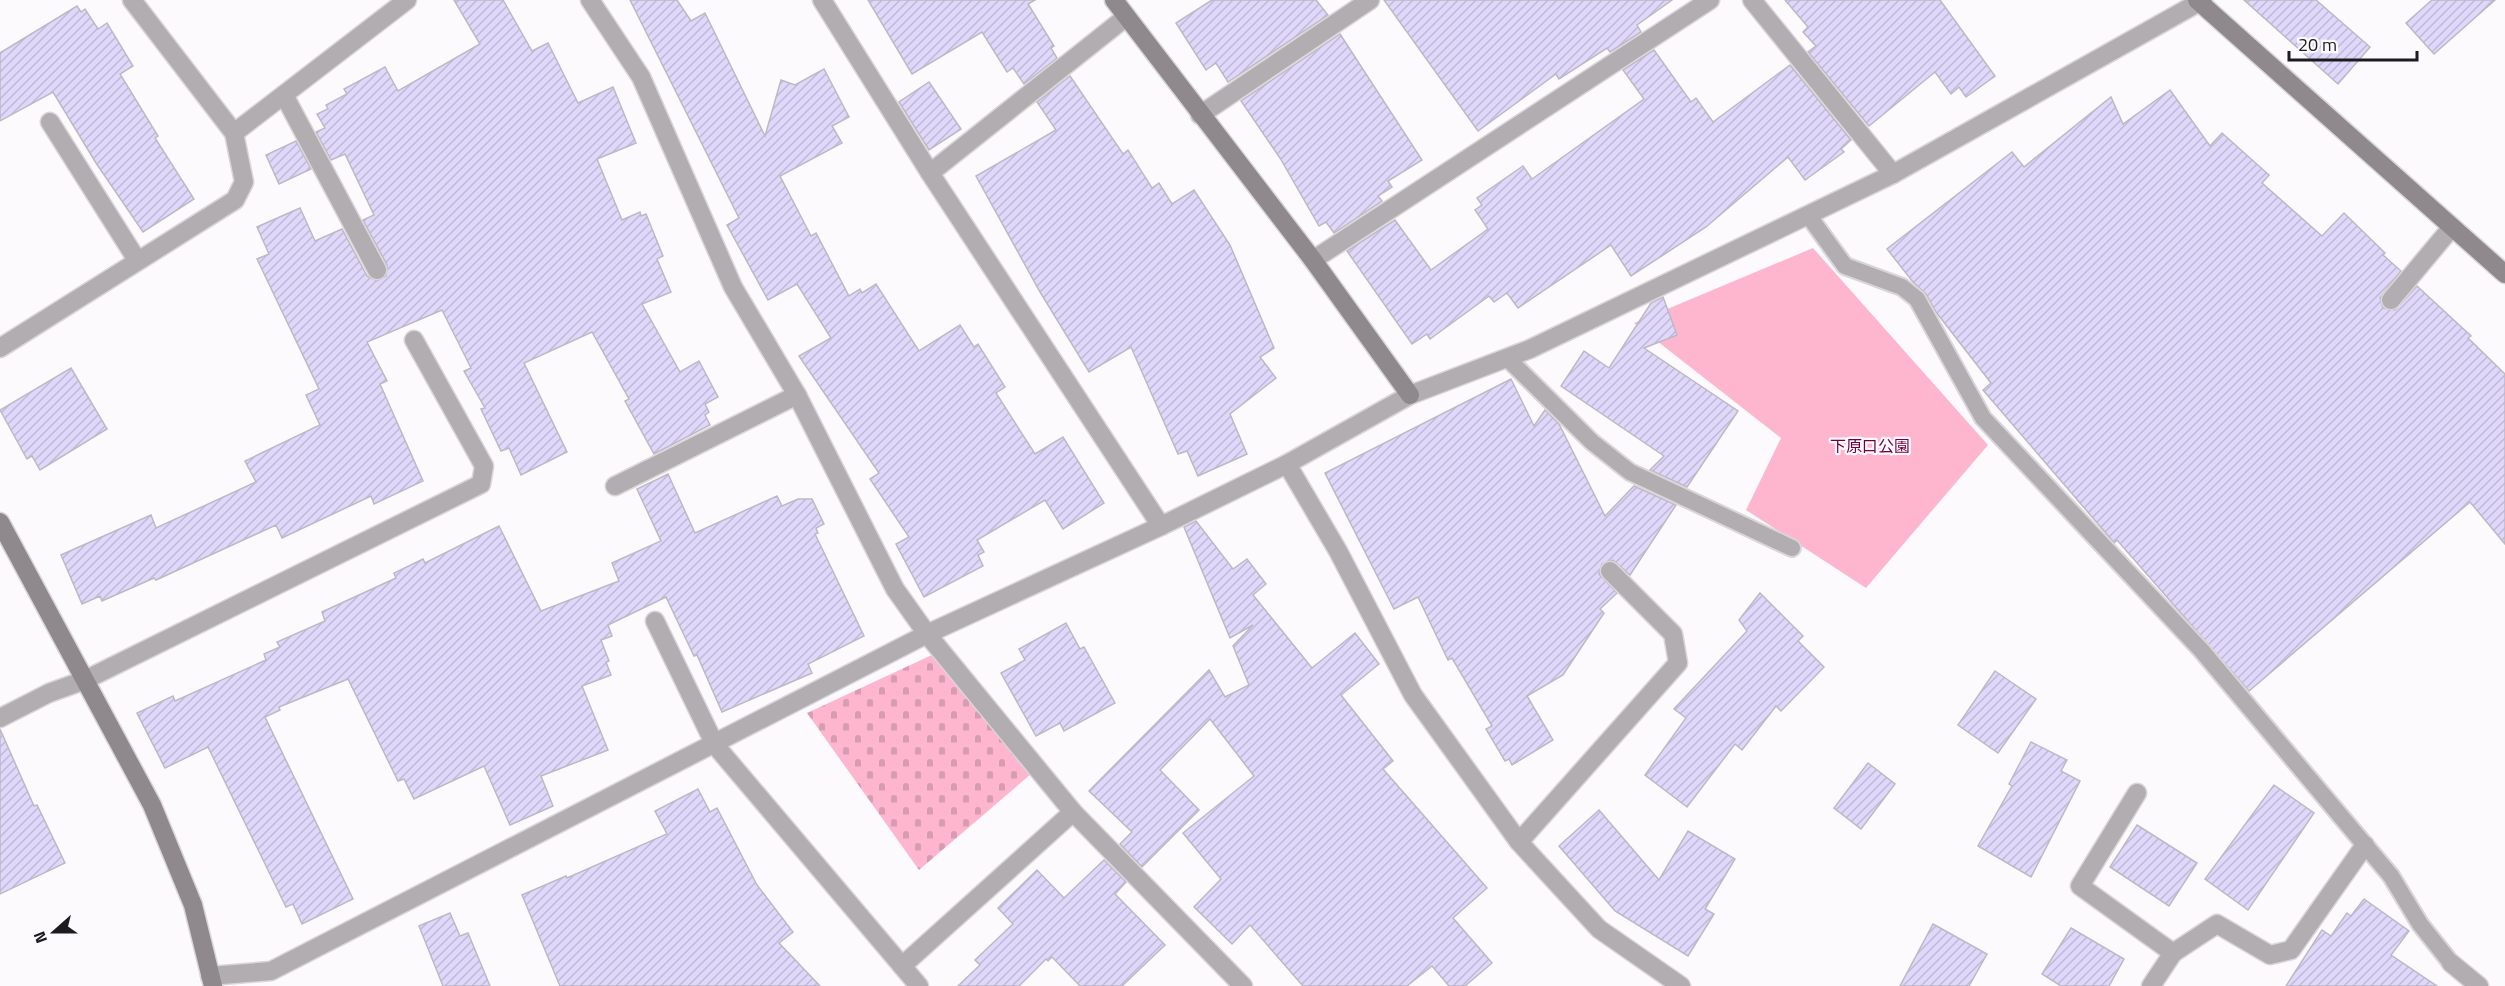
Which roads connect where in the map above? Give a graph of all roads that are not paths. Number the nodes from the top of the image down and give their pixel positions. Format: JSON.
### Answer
{"nodes":[{"id":1,"x":132,"y":0,"type":"edge"},
{"id":2,"x":407,"y":0,"type":"edge"},
{"id":3,"x":590,"y":0,"type":"edge"},
{"id":4,"x":822,"y":0,"type":"edge"},
{"id":5,"x":1114,"y":0,"type":"edge"},
{"id":6,"x":1370,"y":0,"type":"edge"},
{"id":7,"x":1710,"y":0,"type":"edge"},
{"id":8,"x":1752,"y":0,"type":"edge"},
{"id":9,"x":2200,"y":1,"type":"edge"},
{"id":10,"x":1126,"y":17,"type":"junction"},
{"id":11,"x":284,"y":95,"type":"junction"},
{"id":12,"x":1200,"y":115,"type":"junction"},
{"id":13,"x":50,"y":122,"type":"dead end"},
{"id":14,"x":234,"y":133,"type":"junction"},
{"id":15,"x":930,"y":173,"type":"junction"},
{"id":16,"x":1893,"y":174,"type":"junction"},
{"id":17,"x":1808,"y":215,"type":"junction"},
{"id":18,"x":2452,"y":227,"type":"junction"},
{"id":19,"x":137,"y":260,"type":"junction"},
{"id":20,"x":1313,"y":260,"type":"junction"},
{"id":21,"x":377,"y":270,"type":"dead end"},
{"id":22,"x":2505,"y":274,"type":"edge"},
{"id":23,"x":2391,"y":300,"type":"dead end"},
{"id":24,"x":414,"y":340,"type":"dead end"},
{"id":25,"x":0,"y":348,"type":"edge"},
{"id":26,"x":1507,"y":358,"type":"junction"},
{"id":27,"x":797,"y":395,"type":"junction"},
{"id":28,"x":1410,"y":395,"type":"junction"},
{"id":29,"x":1287,"y":464,"type":"junction"},
{"id":30,"x":615,"y":486,"type":"dead end"},
{"id":31,"x":0,"y":522,"type":"edge"},
{"id":32,"x":1161,"y":526,"type":"junction"},
{"id":33,"x":1792,"y":548,"type":"dead end"},
{"id":34,"x":1610,"y":571,"type":"dead end"},
{"id":35,"x":655,"y":621,"type":"dead end"},
{"id":36,"x":927,"y":634,"type":"junction"},
{"id":37,"x":85,"y":680,"type":"junction"},
{"id":38,"x":0,"y":718,"type":"edge"},
{"id":39,"x":715,"y":745,"type":"junction"},
{"id":40,"x":2137,"y":793,"type":"dead end"},
{"id":41,"x":1073,"y":812,"type":"junction"},
{"id":42,"x":1519,"y":842,"type":"junction"},
{"id":43,"x":2365,"y":845,"type":"junction"},
{"id":44,"x":2173,"y":953,"type":"junction"},
{"id":45,"x":2451,"y":963,"type":"joint"},
{"id":46,"x":902,"y":966,"type":"junction"},
{"id":47,"x":212,"y":981,"type":"edge"},
{"id":48,"x":919,"y":986,"type":"edge"},
{"id":49,"x":1243,"y":986,"type":"edge"},
{"id":50,"x":1682,"y":986,"type":"edge"},
{"id":51,"x":2151,"y":986,"type":"edge"},
{"id":52,"x":2479,"y":986,"type":"edge"}],
"edges":[{"from":1,"to":14,"type":"street"},
{"from":2,"to":11,"type":"street"},
{"from":3,"to":27,"type":"street"},
{"from":4,"to":15,"type":"street"},
{"from":5,"to":10,"type":"street"},
{"from":6,"to":12,"type":"street"},
{"from":7,"to":20,"type":"street"},
{"from":8,"to":16,"type":"street"},
{"from":9,"to":16,"type":"street"},
{"from":9,"to":18,"type":"street"},
{"from":10,"to":12,"type":"street"},
{"from":10,"to":15,"type":"street"},
{"from":11,"to":14,"type":"street"},
{"from":11,"to":21,"type":"street"},
{"from":12,"to":20,"type":"street"},
{"from":13,"to":19,"type":"street"},
{"from":14,"to":19,"type":"street"},
{"from":15,"to":32,"type":"street"},
{"from":16,"to":17,"type":"street"},
{"from":17,"to":26,"type":"street"},
{"from":17,"to":43,"type":"lane"},
{"from":18,"to":22,"type":"street"},
{"from":18,"to":23,"type":"street"},
{"from":19,"to":25,"type":"street"},
{"from":20,"to":28,"type":"street"},
{"from":24,"to":37,"type":"street"},
{"from":26,"to":28,"type":"street"},
{"from":26,"to":33,"type":"lane"},
{"from":27,"to":30,"type":"street"},
{"from":27,"to":36,"type":"street"},
{"from":28,"to":29,"type":"street"},
{"from":29,"to":32,"type":"street"},
{"from":29,"to":42,"type":"street"},
{"from":31,"to":37,"type":"street"},
{"from":32,"to":36,"type":"street"},
{"from":34,"to":42,"type":"street"},
{"from":35,"to":39,"type":"street"},
{"from":36,"to":39,"type":"street"},
{"from":36,"to":41,"type":"street"},
{"from":37,"to":38,"type":"street"},
{"from":37,"to":47,"type":"street"},
{"from":39,"to":46,"type":"street"},
{"from":39,"to":47,"type":"street"},
{"from":40,"to":44,"type":"street"},
{"from":41,"to":46,"type":"street"},
{"from":41,"to":49,"type":"street"},
{"from":42,"to":50,"type":"street"},
{"from":43,"to":44,"type":"street"},
{"from":43,"to":45,"type":"lane"},
{"from":44,"to":51,"type":"street"},
{"from":45,"to":52,"type":"street"},
{"from":46,"to":48,"type":"street"}]}
